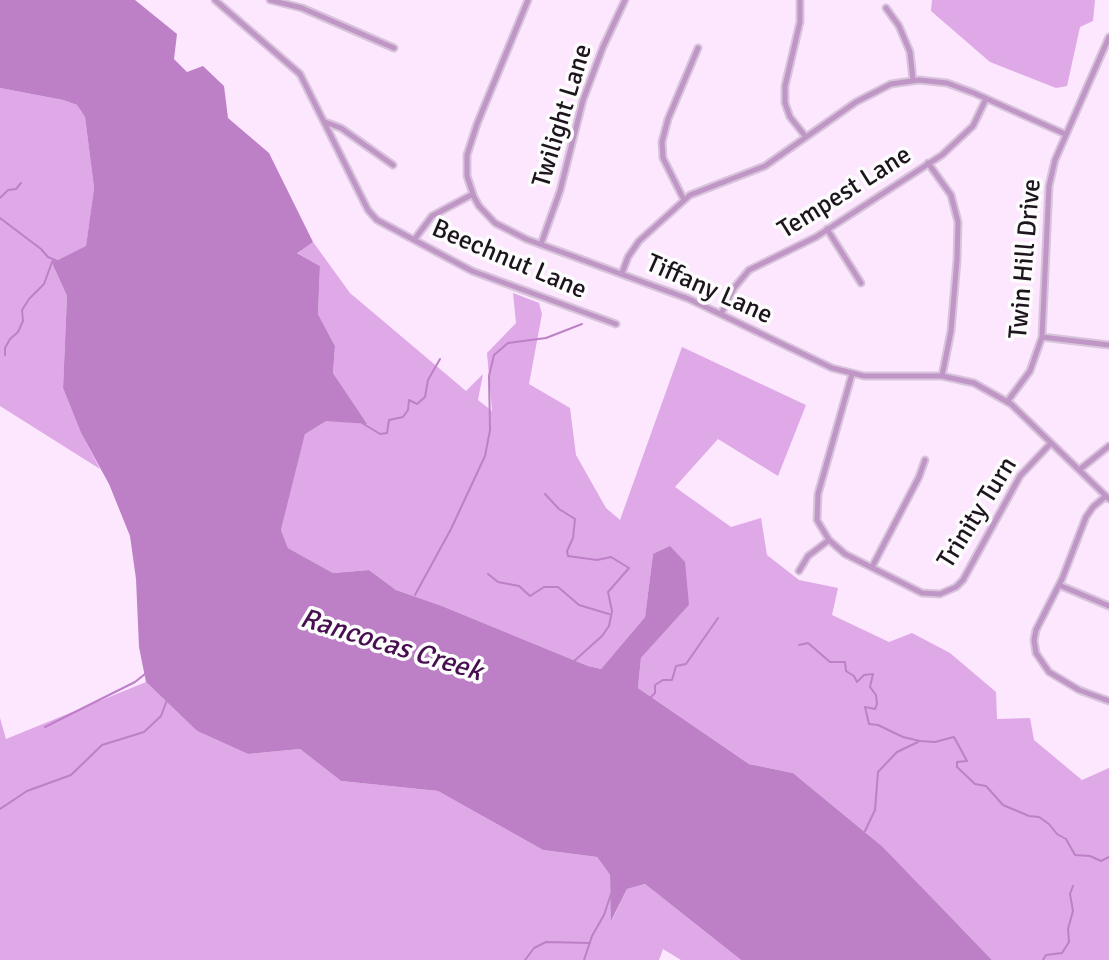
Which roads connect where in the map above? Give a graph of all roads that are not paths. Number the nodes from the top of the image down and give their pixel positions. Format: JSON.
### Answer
{"nodes":[{"id":1,"x":215,"y":0,"type":"edge"},
{"id":2,"x":270,"y":0,"type":"edge"},
{"id":3,"x":528,"y":0,"type":"edge"},
{"id":4,"x":625,"y":0,"type":"edge"},
{"id":5,"x":800,"y":0,"type":"edge"},
{"id":6,"x":223,"y":3,"type":"edge"},
{"id":7,"x":886,"y":8,"type":"dead end"},
{"id":8,"x":1109,"y":37,"type":"edge"},
{"id":9,"x":394,"y":48,"type":"dead end"},
{"id":10,"x":698,"y":48,"type":"dead end"},
{"id":11,"x":913,"y":80,"type":"junction"},
{"id":12,"x":986,"y":99,"type":"junction"},
{"id":13,"x":325,"y":122,"type":"junction"},
{"id":14,"x":1065,"y":134,"type":"junction"},
{"id":15,"x":806,"y":137,"type":"junction"},
{"id":16,"x":928,"y":163,"type":"junction"},
{"id":17,"x":393,"y":164,"type":"dead end"},
{"id":18,"x":473,"y":194,"type":"junction"},
{"id":19,"x":684,"y":200,"type":"junction"},
{"id":20,"x":827,"y":229,"type":"junction"},
{"id":21,"x":414,"y":240,"type":"junction"},
{"id":22,"x":541,"y":244,"type":"junction"},
{"id":23,"x":622,"y":273,"type":"junction"},
{"id":24,"x":861,"y":283,"type":"dead end"},
{"id":25,"x":721,"y":314,"type":"junction"},
{"id":26,"x":615,"y":324,"type":"dead end"},
{"id":27,"x":1042,"y":337,"type":"junction"},
{"id":28,"x":1109,"y":345,"type":"edge"},
{"id":29,"x":852,"y":374,"type":"junction"},
{"id":30,"x":942,"y":376,"type":"junction"},
{"id":31,"x":1007,"y":401,"type":"junction"},
{"id":32,"x":1051,"y":443,"type":"junction"},
{"id":33,"x":1109,"y":446,"type":"edge"},
{"id":34,"x":925,"y":460,"type":"dead end"},
{"id":35,"x":1079,"y":470,"type":"junction"},
{"id":36,"x":1108,"y":498,"type":"edge"},
{"id":37,"x":829,"y":540,"type":"junction"},
{"id":38,"x":872,"y":567,"type":"junction"},
{"id":39,"x":799,"y":571,"type":"dead end"},
{"id":40,"x":1059,"y":585,"type":"junction"},
{"id":41,"x":1109,"y":606,"type":"edge"},
{"id":42,"x":1109,"y":701,"type":"edge"}],
"edges":[{"from":1,"to":6,"type":"street","name":"Beechnut Lane"},
{"from":2,"to":9,"type":"street"},
{"from":3,"to":18,"type":"street","name":"Tiffany Lane"},
{"from":4,"to":22,"type":"street","name":"Twilight Lane"},
{"from":5,"to":15,"type":"street"},
{"from":6,"to":13,"type":"street","name":"Beechnut Lane"},
{"from":7,"to":11,"type":"street"},
{"from":8,"to":14,"type":"street","name":"Twin Hill Drive"},
{"from":10,"to":19,"type":"street"},
{"from":11,"to":12,"type":"street"},
{"from":11,"to":15,"type":"street"},
{"from":12,"to":14,"type":"street"},
{"from":12,"to":16,"type":"street","name":"Tempest Lane"},
{"from":13,"to":17,"type":"street"},
{"from":13,"to":21,"type":"street","name":"Beechnut Lane"},
{"from":14,"to":27,"type":"street","name":"Twin Hill Drive"},
{"from":15,"to":19,"type":"street"},
{"from":16,"to":20,"type":"street","name":"Tempest Lane"},
{"from":16,"to":30,"type":"street"},
{"from":18,"to":21,"type":"street"},
{"from":18,"to":22,"type":"street","name":"Tiffany Lane"},
{"from":19,"to":23,"type":"street"},
{"from":20,"to":24,"type":"street"},
{"from":20,"to":25,"type":"street","name":"Tempest Lane"},
{"from":21,"to":26,"type":"street","name":"Beechnut Lane"},
{"from":22,"to":23,"type":"street","name":"Tiffany Lane"},
{"from":23,"to":25,"type":"street","name":"Tiffany Lane"},
{"from":25,"to":29,"type":"street","name":"Tiffany Lane"},
{"from":27,"to":28,"type":"street"},
{"from":27,"to":31,"type":"street","name":"Twin Hill Drive"},
{"from":29,"to":30,"type":"street","name":"Tiffany Lane"},
{"from":29,"to":37,"type":"street"},
{"from":30,"to":31,"type":"street","name":"Tiffany Lane"},
{"from":31,"to":32,"type":"street","name":"Tiffany Lane"},
{"from":32,"to":35,"type":"street","name":"Tiffany Lane"},
{"from":32,"to":38,"type":"street","name":"Trinity Turn"},
{"from":33,"to":35,"type":"street"},
{"from":34,"to":38,"type":"street"},
{"from":35,"to":36,"type":"street","name":"Tiffany Lane"},
{"from":36,"to":40,"type":"street"},
{"from":37,"to":38,"type":"street","name":"Trinity Turn"},
{"from":37,"to":39,"type":"street"},
{"from":40,"to":41,"type":"street"},
{"from":40,"to":42,"type":"street"}]}
